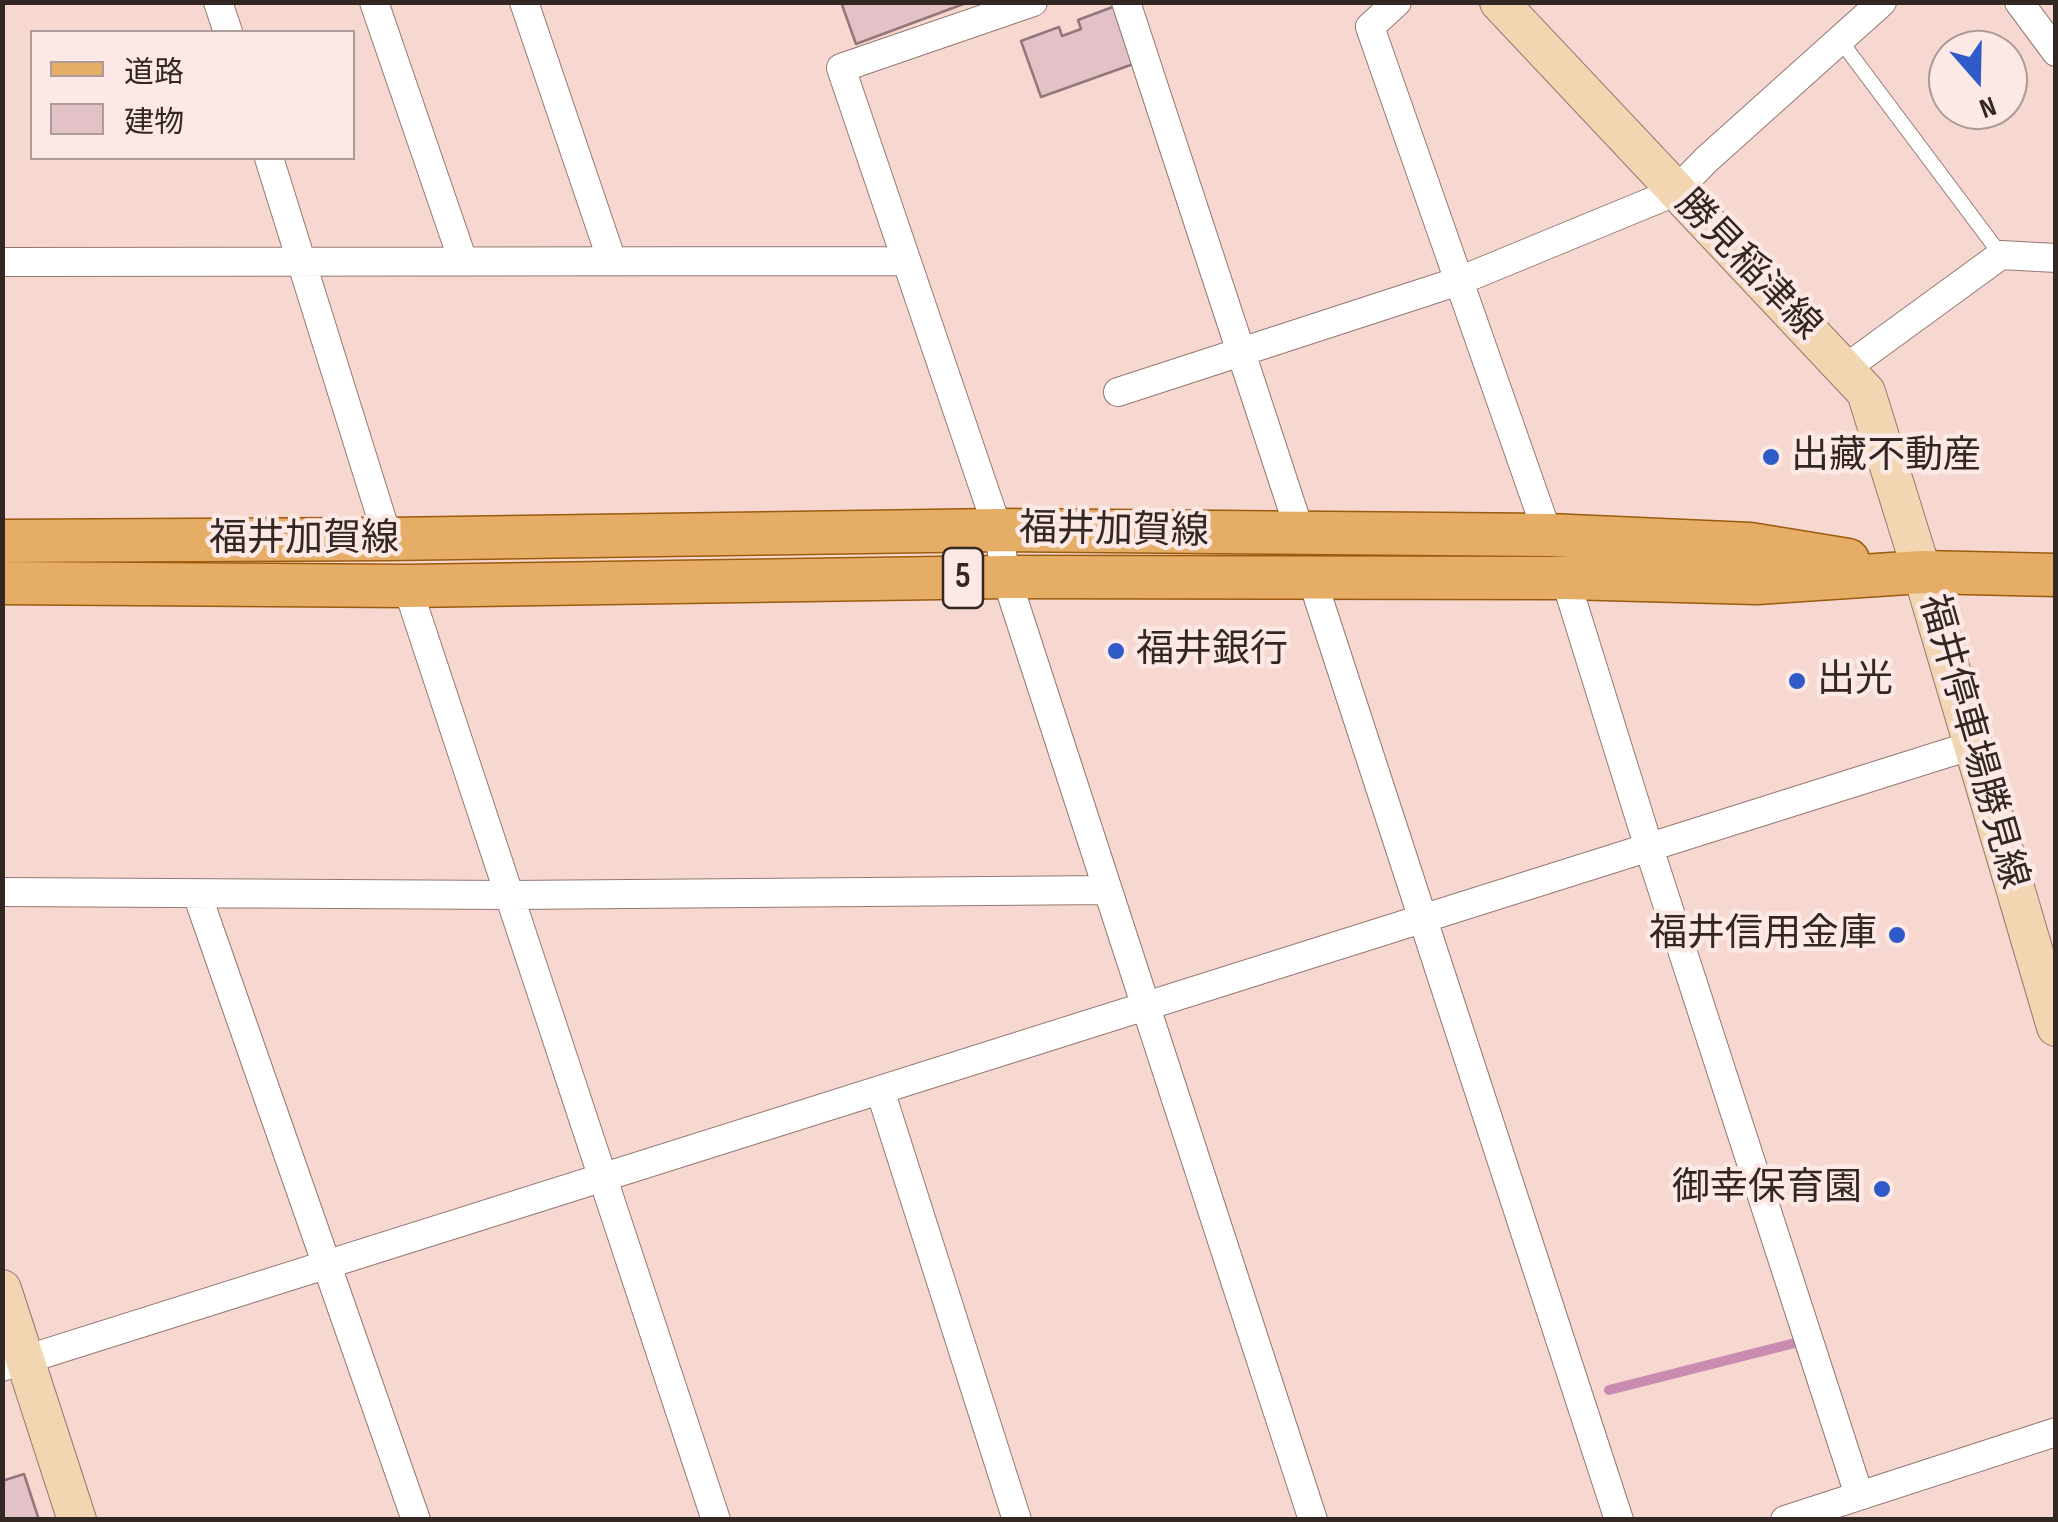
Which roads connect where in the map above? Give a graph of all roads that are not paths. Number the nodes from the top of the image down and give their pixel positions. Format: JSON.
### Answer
{"nodes":[{"id":1,"x":218,"y":2,"type":"edge"},
{"id":2,"x":374,"y":2,"type":"edge"},
{"id":3,"x":524,"y":2,"type":"edge"},
{"id":4,"x":1033,"y":2,"type":"edge"},
{"id":5,"x":1126,"y":2,"type":"edge"},
{"id":6,"x":1397,"y":2,"type":"edge"},
{"id":7,"x":1500,"y":2,"type":"edge"},
{"id":8,"x":1882,"y":2,"type":"edge"},
{"id":9,"x":2019,"y":2,"type":"edge"},
{"id":10,"x":227,"y":30,"type":"edge"},
{"id":11,"x":1840,"y":40,"type":"junction"},
{"id":12,"x":2056,"y":52,"type":"edge"},
{"id":13,"x":270,"y":160,"type":"edge"},
{"id":14,"x":1675,"y":192,"type":"junction"},
{"id":15,"x":2000,"y":254,"type":"junction"},
{"id":16,"x":2056,"y":258,"type":"edge"},
{"id":17,"x":4,"y":259,"type":"edge"},
{"id":18,"x":302,"y":260,"type":"junction"},
{"id":19,"x":463,"y":261,"type":"junction"},
{"id":20,"x":612,"y":261,"type":"junction"},
{"id":21,"x":904,"y":261,"type":"junction"},
{"id":22,"x":1459,"y":281,"type":"junction"},
{"id":23,"x":1242,"y":353,"type":"junction"},
{"id":24,"x":1846,"y":368,"type":"junction"},
{"id":25,"x":1118,"y":392,"type":"dead end"},
{"id":26,"x":998,"y":530,"type":"junction"},
{"id":27,"x":1300,"y":534,"type":"junction"},
{"id":28,"x":1548,"y":534,"type":"junction"},
{"id":29,"x":388,"y":539,"type":"junction"},
{"id":30,"x":2,"y":541,"type":"edge"},
{"id":31,"x":1922,"y":572,"type":"junction"},
{"id":32,"x":2056,"y":575,"type":"edge"},
{"id":33,"x":1006,"y":577,"type":"junction"},
{"id":34,"x":1565,"y":578,"type":"junction"},
{"id":35,"x":1312,"y":579,"type":"junction"},
{"id":36,"x":2,"y":583,"type":"edge"},
{"id":37,"x":407,"y":586,"type":"junction"},
{"id":38,"x":1973,"y":745,"type":"junction"},
{"id":39,"x":1649,"y":848,"type":"junction"},
{"id":40,"x":1107,"y":890,"type":"junction"},
{"id":41,"x":2,"y":892,"type":"edge"},
{"id":42,"x":197,"y":894,"type":"junction"},
{"id":43,"x":510,"y":895,"type":"junction"},
{"id":44,"x":1422,"y":919,"type":"junction"},
{"id":45,"x":1145,"y":1006,"type":"junction"},
{"id":46,"x":2054,"y":1015,"type":"edge"},
{"id":47,"x":880,"y":1090,"type":"junction"},
{"id":48,"x":603,"y":1178,"type":"junction"},
{"id":49,"x":327,"y":1264,"type":"junction"},
{"id":50,"x":2,"y":1290,"type":"edge"},
{"id":51,"x":14,"y":1364,"type":"edge"},
{"id":52,"x":2056,"y":1432,"type":"edge"},
{"id":53,"x":1859,"y":1495,"type":"junction"},
{"id":54,"x":76,"y":1520,"type":"edge"},
{"id":55,"x":416,"y":1520,"type":"edge"},
{"id":56,"x":716,"y":1520,"type":"edge"},
{"id":57,"x":1017,"y":1520,"type":"edge"},
{"id":58,"x":1313,"y":1520,"type":"edge"},
{"id":59,"x":1619,"y":1520,"type":"edge"},
{"id":60,"x":1785,"y":1520,"type":"edge"}],
"edges":[{"from":1,"to":10,"type":"street"},
{"from":2,"to":19,"type":"street"},
{"from":3,"to":20,"type":"street"},
{"from":4,"to":21,"type":"street"},
{"from":5,"to":23,"type":"street"},
{"from":6,"to":22,"type":"street"},
{"from":7,"to":14,"type":"main road","name":"勝見稲津線"},
{"from":8,"to":11,"type":"street"},
{"from":9,"to":12,"type":"street"},
{"from":11,"to":14,"type":"street"},
{"from":11,"to":15,"type":"lane"},
{"from":13,"to":18,"type":"street"},
{"from":14,"to":22,"type":"street"},
{"from":14,"to":24,"type":"main road","name":"勝見稲津線"},
{"from":15,"to":16,"type":"street"},
{"from":15,"to":24,"type":"street"},
{"from":17,"to":18,"type":"street"},
{"from":18,"to":19,"type":"street"},
{"from":18,"to":29,"type":"street"},
{"from":19,"to":20,"type":"street"},
{"from":20,"to":21,"type":"street"},
{"from":21,"to":26,"type":"street"},
{"from":22,"to":23,"type":"street"},
{"from":22,"to":28,"type":"street"},
{"from":23,"to":25,"type":"street"},
{"from":23,"to":27,"type":"street"},
{"from":24,"to":31,"type":"main road","name":"勝見稲津線"},
{"from":26,"to":27,"type":"main road","name":"福井加賀線","number":"5"},
{"from":26,"to":29,"type":"main road","name":"福井加賀線","number":"5"},
{"from":26,"to":33,"type":"street"},
{"from":27,"to":28,"type":"main road","name":"福井加賀線","number":"5"},
{"from":28,"to":31,"type":"main road","name":"福井加賀線","number":"5"},
{"from":29,"to":30,"type":"main road","name":"福井加賀線","number":"5"},
{"from":31,"to":32,"type":"main road","name":"福井加賀線","number":"5"},
{"from":31,"to":34,"type":"main road","name":"福井加賀線","number":"5"},
{"from":31,"to":38,"type":"main road","name":"福井停車場勝見線"},
{"from":33,"to":35,"type":"main road","name":"福井加賀線","number":"5"},
{"from":33,"to":37,"type":"main road","name":"福井加賀線","number":"5"},
{"from":33,"to":40,"type":"street"},
{"from":34,"to":35,"type":"main road","name":"福井加賀線","number":"5"},
{"from":34,"to":39,"type":"street"},
{"from":35,"to":44,"type":"street"},
{"from":36,"to":37,"type":"main road","name":"福井加賀線","number":"5"},
{"from":37,"to":43,"type":"street"},
{"from":38,"to":39,"type":"street"},
{"from":38,"to":46,"type":"main road","name":"福井停車場勝見線"},
{"from":39,"to":44,"type":"street"},
{"from":39,"to":53,"type":"street"},
{"from":40,"to":43,"type":"street"},
{"from":40,"to":45,"type":"street"},
{"from":41,"to":42,"type":"street"},
{"from":42,"to":43,"type":"street"},
{"from":42,"to":49,"type":"street"},
{"from":43,"to":48,"type":"street"},
{"from":44,"to":45,"type":"street"},
{"from":44,"to":59,"type":"street"},
{"from":45,"to":47,"type":"street"},
{"from":45,"to":58,"type":"street"},
{"from":47,"to":48,"type":"street"},
{"from":47,"to":57,"type":"street"},
{"from":48,"to":49,"type":"street"},
{"from":48,"to":56,"type":"street"},
{"from":49,"to":51,"type":"street"},
{"from":49,"to":55,"type":"street"},
{"from":50,"to":51,"type":"main road"},
{"from":51,"to":54,"type":"main road"},
{"from":52,"to":53,"type":"street"},
{"from":53,"to":60,"type":"street"}]}
